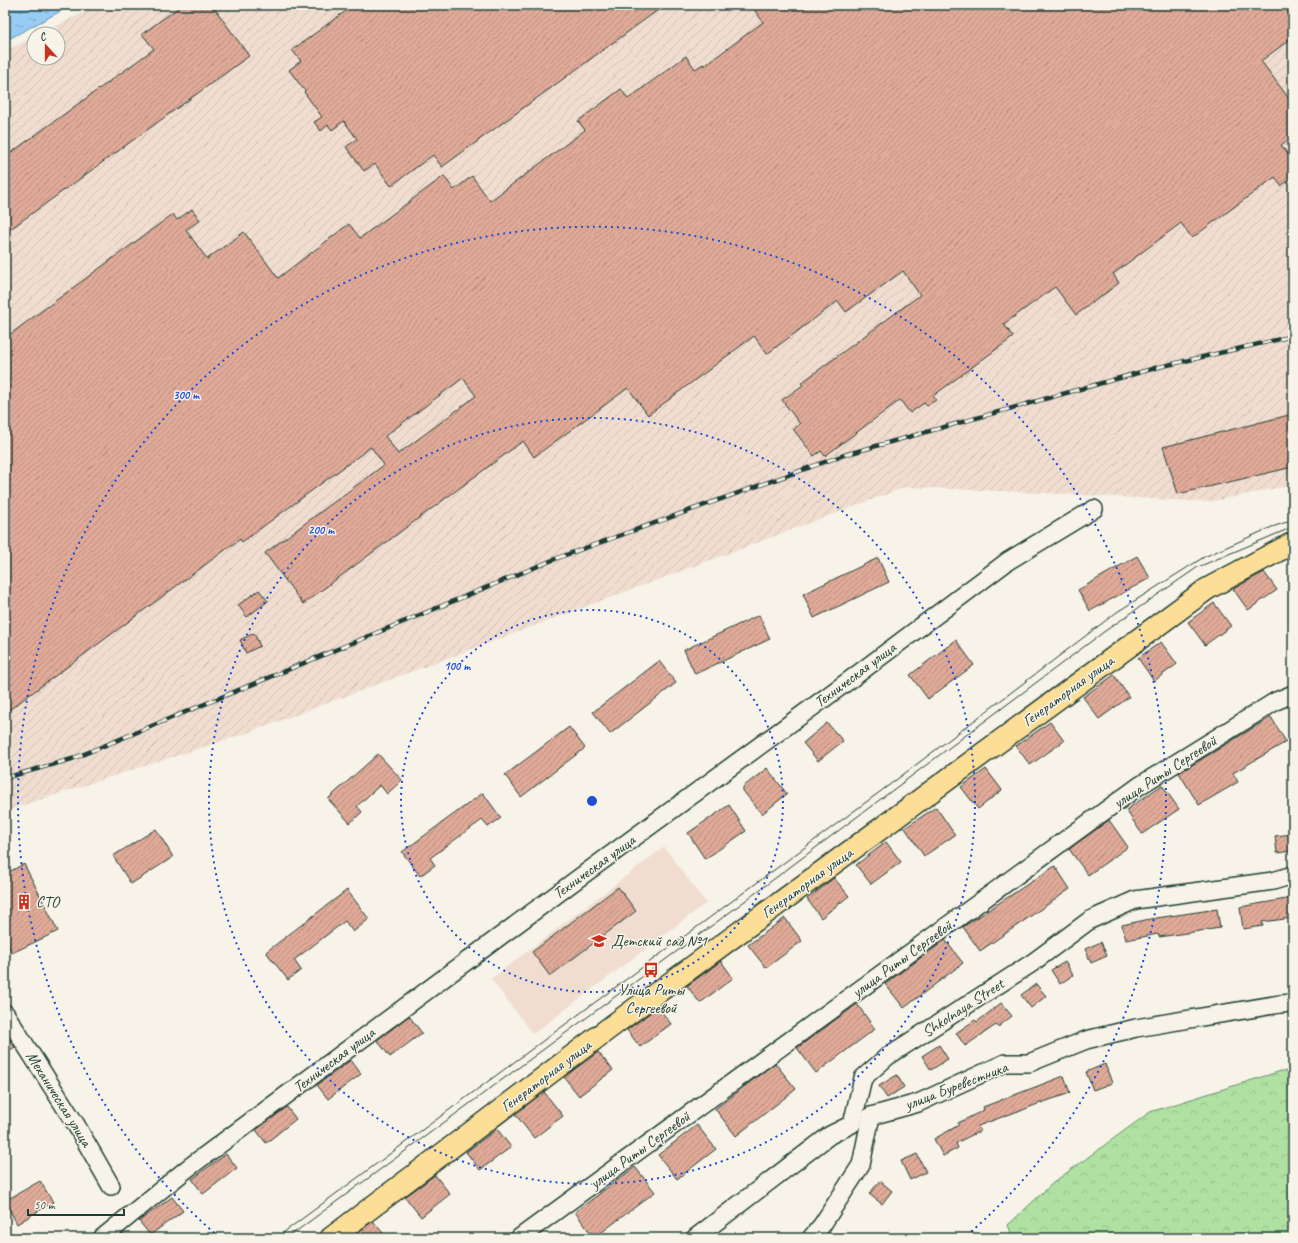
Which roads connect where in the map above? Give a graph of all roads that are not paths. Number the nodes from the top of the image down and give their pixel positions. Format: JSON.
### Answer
{"nodes":[{"id":1,"x":1094,"y":509,"type":"dead end"},
{"id":2,"x":1293,"y":544,"type":"edge"},
{"id":3,"x":1293,"y":694,"type":"edge"},
{"id":4,"x":1293,"y":875,"type":"edge"},
{"id":5,"x":1293,"y":1003,"type":"edge"},
{"id":6,"x":5,"y":1013,"type":"edge"},
{"id":7,"x":871,"y":1116,"type":"junction"},
{"id":8,"x":852,"y":1124,"type":"junction"},
{"id":9,"x":111,"y":1186,"type":"dead end"},
{"id":10,"x":102,"y":1238,"type":"edge"},
{"id":11,"x":331,"y":1238,"type":"edge"},
{"id":12,"x":519,"y":1238,"type":"edge"},
{"id":13,"x":696,"y":1238,"type":"edge"},
{"id":14,"x":812,"y":1238,"type":"edge"}],
"edges":[{"from":1,"to":10,"type":"street","name":"Техническая улица"},
{"from":2,"to":11,"type":"main road","name":"Генераторная улица"},
{"from":3,"to":12,"type":"street","name":"улица Риты Сергеевой"},
{"from":4,"to":8,"type":"street","name":"Shkolnaya Street"},
{"from":5,"to":7,"type":"street","name":"улица Буревестника"},
{"from":6,"to":9,"type":"street","name":"Механическая улица"},
{"from":7,"to":8,"type":"street","name":"улица Буревестника"},
{"from":7,"to":14,"type":"street"},
{"from":8,"to":13,"type":"street"}]}
